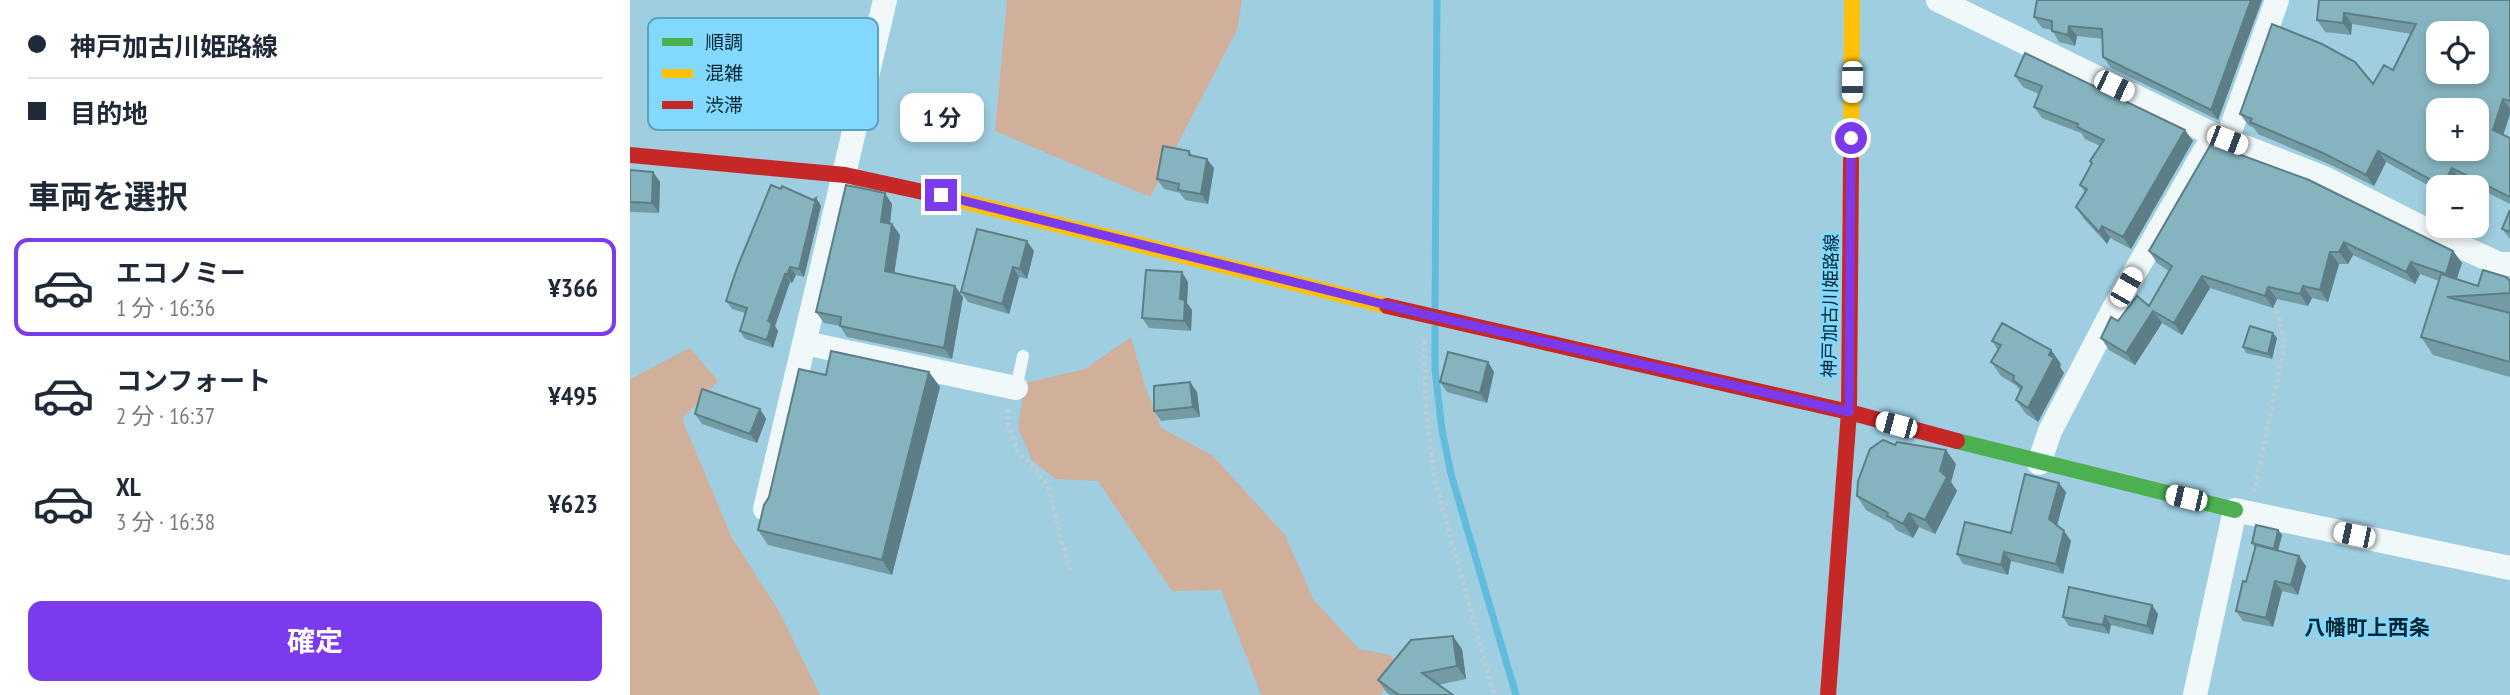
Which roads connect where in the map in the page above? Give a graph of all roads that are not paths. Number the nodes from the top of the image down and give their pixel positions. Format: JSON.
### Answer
{"nodes":[{"id":1,"x":885,"y":0,"type":"edge"},
{"id":2,"x":1852,"y":0,"type":"edge"},
{"id":3,"x":1938,"y":0,"type":"edge"},
{"id":4,"x":2277,"y":0,"type":"edge"},
{"id":5,"x":878,"y":30,"type":"edge"},
{"id":6,"x":855,"y":130,"type":"edge"},
{"id":7,"x":2221,"y":137,"type":"junction"},
{"id":8,"x":630,"y":155,"type":"edge"},
{"id":9,"x":845,"y":174,"type":"junction"},
{"id":10,"x":2510,"y":264,"type":"edge"},
{"id":11,"x":805,"y":343,"type":"junction"},
{"id":12,"x":1023,"y":356,"type":"dead end"},
{"id":13,"x":1016,"y":388,"type":"joint"},
{"id":14,"x":1849,"y":412,"type":"junction"},
{"id":15,"x":2039,"y":463,"type":"junction"},
{"id":16,"x":765,"y":509,"type":"edge"},
{"id":17,"x":2242,"y":512,"type":"junction"},
{"id":18,"x":2510,"y":568,"type":"edge"},
{"id":19,"x":1828,"y":695,"type":"edge"},
{"id":20,"x":2195,"y":695,"type":"edge"}],
"edges":[{"from":1,"to":5,"type":"street"},
{"from":2,"to":14,"type":"street","name":"神戸加古川姫路線"},
{"from":3,"to":7,"type":"street"},
{"from":4,"to":7,"type":"street"},
{"from":6,"to":9,"type":"street"},
{"from":7,"to":10,"type":"street"},
{"from":7,"to":15,"type":"street"},
{"from":8,"to":9,"type":"street"},
{"from":9,"to":11,"type":"street"},
{"from":9,"to":14,"type":"street"},
{"from":11,"to":13,"type":"street"},
{"from":11,"to":16,"type":"street"},
{"from":12,"to":13,"type":"lane"},
{"from":14,"to":15,"type":"street"},
{"from":14,"to":19,"type":"street","name":"神戸加古川姫路線"},
{"from":15,"to":17,"type":"street"},
{"from":17,"to":18,"type":"street"},
{"from":17,"to":20,"type":"street"}]}
